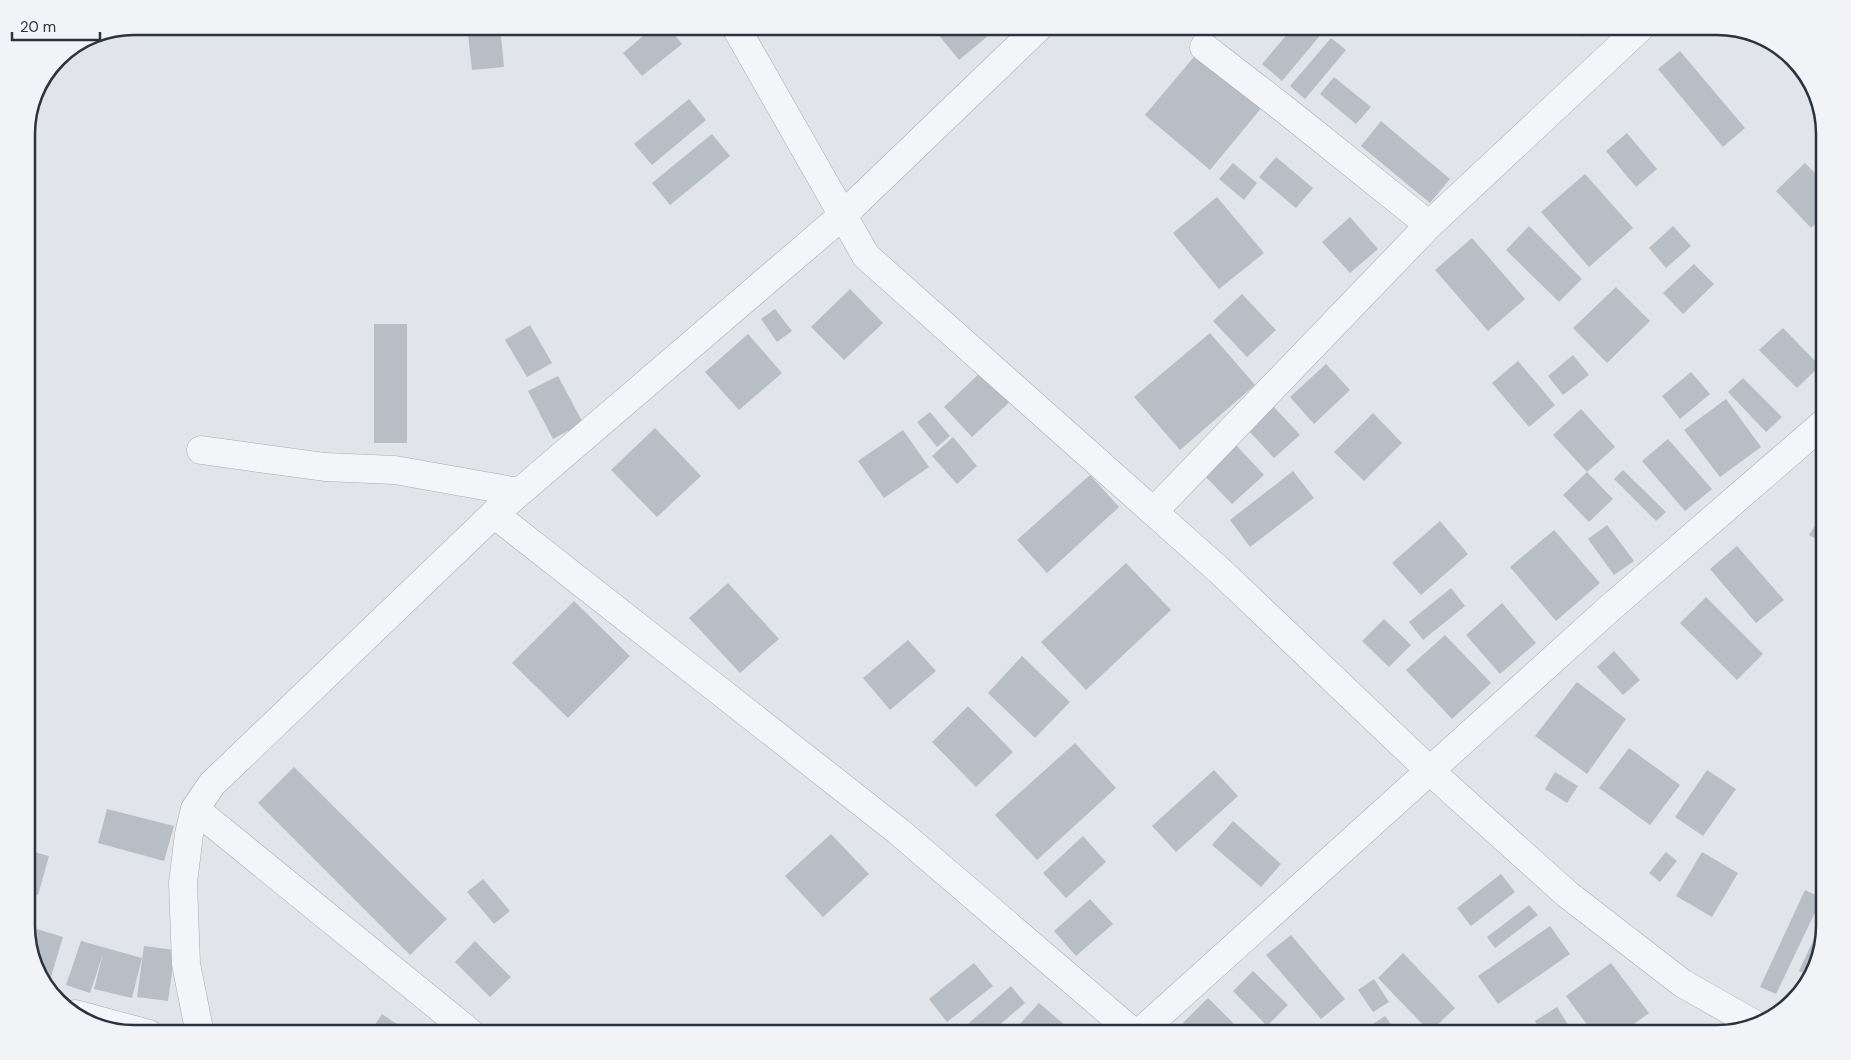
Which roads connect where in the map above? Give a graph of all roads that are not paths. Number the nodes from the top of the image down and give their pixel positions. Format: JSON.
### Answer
{"nodes":[{"id":1,"x":741,"y":35,"type":"edge"},
{"id":2,"x":1031,"y":35,"type":"edge"},
{"id":3,"x":1632,"y":35,"type":"edge"},
{"id":4,"x":1204,"y":48,"type":"dead end"},
{"id":5,"x":843,"y":216,"type":"junction"},
{"id":6,"x":1429,"y":225,"type":"junction"},
{"id":7,"x":1816,"y":430,"type":"edge"},
{"id":8,"x":201,"y":450,"type":"dead end"},
{"id":9,"x":518,"y":492,"type":"junction"},
{"id":10,"x":1154,"y":511,"type":"junction"},
{"id":11,"x":494,"y":514,"type":"junction"},
{"id":12,"x":1430,"y":771,"type":"junction"},
{"id":13,"x":195,"y":808,"type":"junction"},
{"id":14,"x":1747,"y":1020,"type":"edge"},
{"id":15,"x":198,"y":1025,"type":"edge"},
{"id":16,"x":461,"y":1025,"type":"edge"},
{"id":17,"x":1125,"y":1025,"type":"edge"},
{"id":18,"x":1146,"y":1025,"type":"edge"}],
"edges":[{"from":1,"to":5,"type":"street"},
{"from":2,"to":5,"type":"street"},
{"from":3,"to":6,"type":"street"},
{"from":4,"to":6,"type":"street"},
{"from":5,"to":9,"type":"street"},
{"from":5,"to":10,"type":"street"},
{"from":6,"to":10,"type":"street"},
{"from":7,"to":12,"type":"street"},
{"from":8,"to":9,"type":"street"},
{"from":9,"to":11,"type":"street"},
{"from":10,"to":12,"type":"street"},
{"from":11,"to":13,"type":"street"},
{"from":11,"to":17,"type":"street"},
{"from":12,"to":14,"type":"street"},
{"from":12,"to":18,"type":"street"},
{"from":13,"to":15,"type":"street"},
{"from":13,"to":16,"type":"street"}]}
